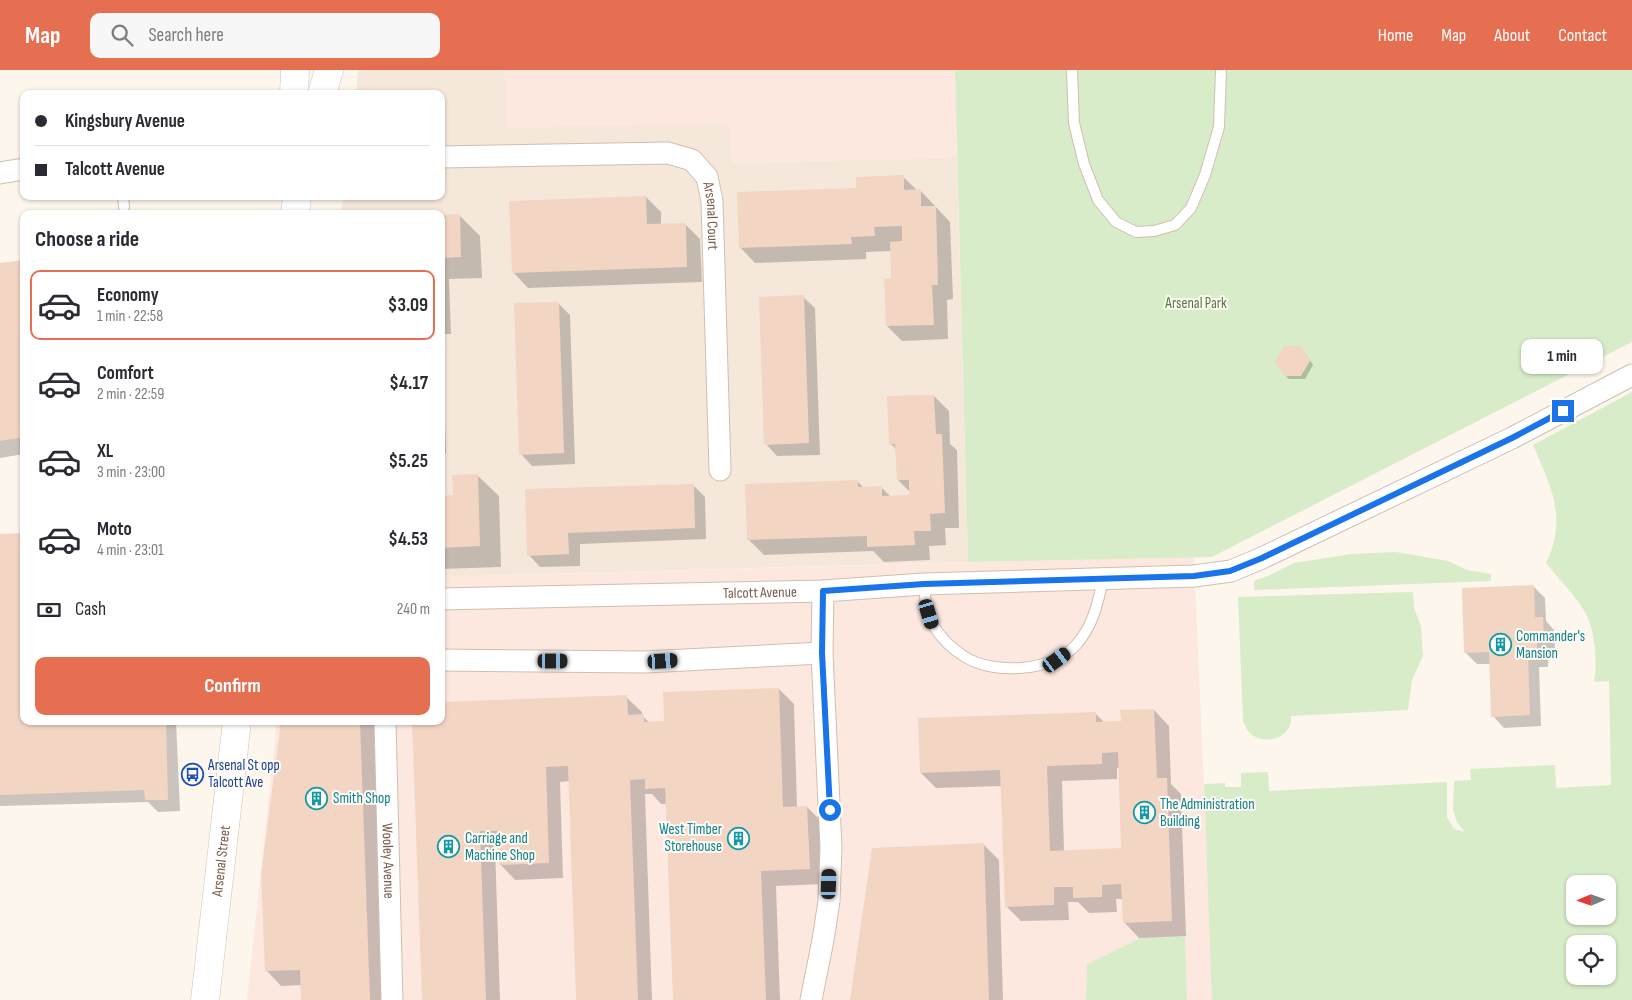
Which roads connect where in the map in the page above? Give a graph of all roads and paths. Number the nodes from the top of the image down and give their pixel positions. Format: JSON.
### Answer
{"nodes":[{"id":1,"x":294,"y":70,"type":"edge"},
{"id":2,"x":329,"y":70,"type":"edge"},
{"id":3,"x":1072,"y":70,"type":"edge"},
{"id":4,"x":1221,"y":70,"type":"edge"},
{"id":5,"x":294,"y":90,"type":"edge"},
{"id":6,"x":323,"y":90,"type":"edge"},
{"id":7,"x":445,"y":157,"type":"edge"},
{"id":8,"x":20,"y":169,"type":"edge"},
{"id":9,"x":0,"y":173,"type":"edge"},
{"id":10,"x":1632,"y":375,"type":"edge"},
{"id":11,"x":720,"y":470,"type":"dead end"},
{"id":12,"x":1103,"y":579,"type":"junction"},
{"id":13,"x":924,"y":584,"type":"junction"},
{"id":14,"x":823,"y":591,"type":"junction"},
{"id":15,"x":445,"y":598,"type":"edge"},
{"id":16,"x":822,"y":653,"type":"junction"},
{"id":17,"x":445,"y":660,"type":"edge"},
{"id":18,"x":237,"y":725,"type":"edge"},
{"id":19,"x":385,"y":725,"type":"edge"},
{"id":20,"x":205,"y":1000,"type":"edge"},
{"id":21,"x":392,"y":1000,"type":"edge"},
{"id":22,"x":811,"y":1000,"type":"edge"}],
"edges":[{"from":1,"to":5,"type":"main road"},
{"from":2,"to":6,"type":"main road"},
{"from":3,"to":4,"type":"lane"},
{"from":7,"to":11,"type":"street","name":"Arsenal Court"},
{"from":8,"to":9,"type":"street"},
{"from":10,"to":12,"type":"street","name":"Talcott Avenue"},
{"from":12,"to":13,"type":"street","name":"Talcott Avenue"},
{"from":12,"to":13,"type":"lane"},
{"from":13,"to":14,"type":"street","name":"Talcott Avenue"},
{"from":14,"to":15,"type":"street","name":"Talcott Avenue"},
{"from":14,"to":16,"type":"street"},
{"from":16,"to":17,"type":"street"},
{"from":16,"to":22,"type":"street"},
{"from":18,"to":20,"type":"main road","name":"Arsenal Street"},
{"from":19,"to":21,"type":"street","name":"Wooley Avenue"}]}
